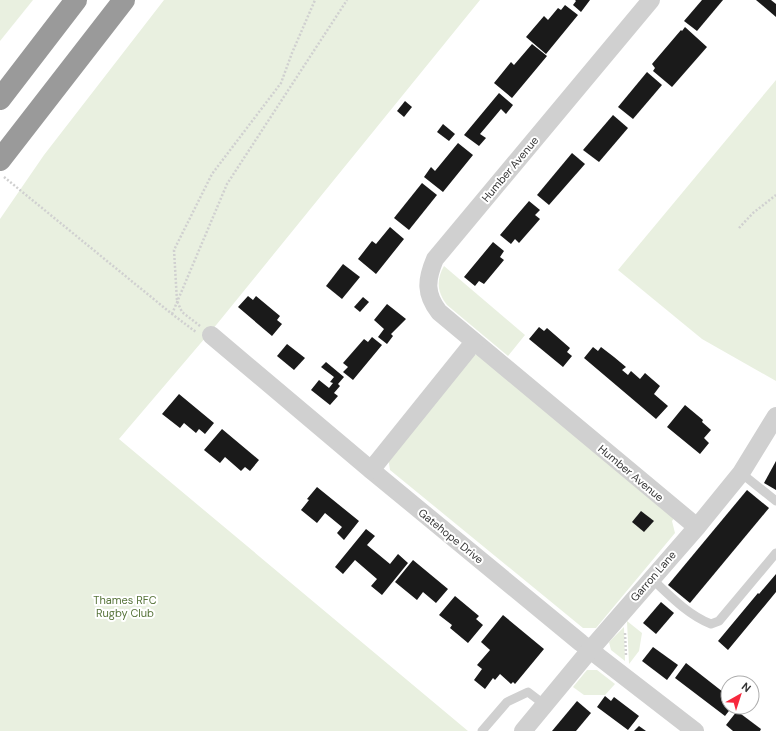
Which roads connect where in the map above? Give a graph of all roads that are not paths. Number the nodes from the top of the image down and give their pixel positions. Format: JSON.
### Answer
{"nodes":[{"id":1,"x":76,"y":0,"type":"edge"},
{"id":2,"x":124,"y":0,"type":"edge"},
{"id":3,"x":651,"y":0,"type":"edge"},
{"id":4,"x":0,"y":98,"type":"edge"},
{"id":5,"x":0,"y":160,"type":"edge"},
{"id":6,"x":206,"y":335,"type":"road end"},
{"id":7,"x":474,"y":342,"type":"junction"},
{"id":8,"x":776,"y":416,"type":"edge"},
{"id":9,"x":371,"y":470,"type":"junction"},
{"id":10,"x":741,"y":473,"type":"junction"},
{"id":11,"x":776,"y":501,"type":"edge"},
{"id":12,"x":697,"y":527,"type":"junction"},
{"id":13,"x":776,"y":553,"type":"edge"},
{"id":14,"x":651,"y":578,"type":"junction"},
{"id":15,"x":590,"y":650,"type":"junction"},
{"id":16,"x":545,"y":705,"type":"junction"},
{"id":17,"x":482,"y":731,"type":"edge"},
{"id":18,"x":524,"y":731,"type":"edge"},
{"id":19,"x":696,"y":731,"type":"edge"}],
"edges":[{"from":1,"to":4,"type":"highway"},
{"from":2,"to":5,"type":"highway"},
{"from":3,"to":7,"type":"street","name":"Humber Avenue"},
{"from":6,"to":9,"type":"street","name":"Gatehope Drive"},
{"from":7,"to":9,"type":"street"},
{"from":7,"to":12,"type":"street","name":"Humber Avenue"},
{"from":8,"to":10,"type":"street","name":"Garron Lane"},
{"from":9,"to":15,"type":"street","name":"Gatehope Drive"},
{"from":10,"to":11,"type":"lane"},
{"from":10,"to":12,"type":"street","name":"Garron Lane"},
{"from":12,"to":14,"type":"street","name":"Garron Lane"},
{"from":13,"to":14,"type":"lane"},
{"from":14,"to":15,"type":"street","name":"Garron Lane"},
{"from":15,"to":16,"type":"street","name":"Garron Lane"},
{"from":15,"to":19,"type":"street","name":"Gatehope Drive"},
{"from":16,"to":17,"type":"lane"},
{"from":16,"to":18,"type":"street","name":"Garron Lane"}]}
